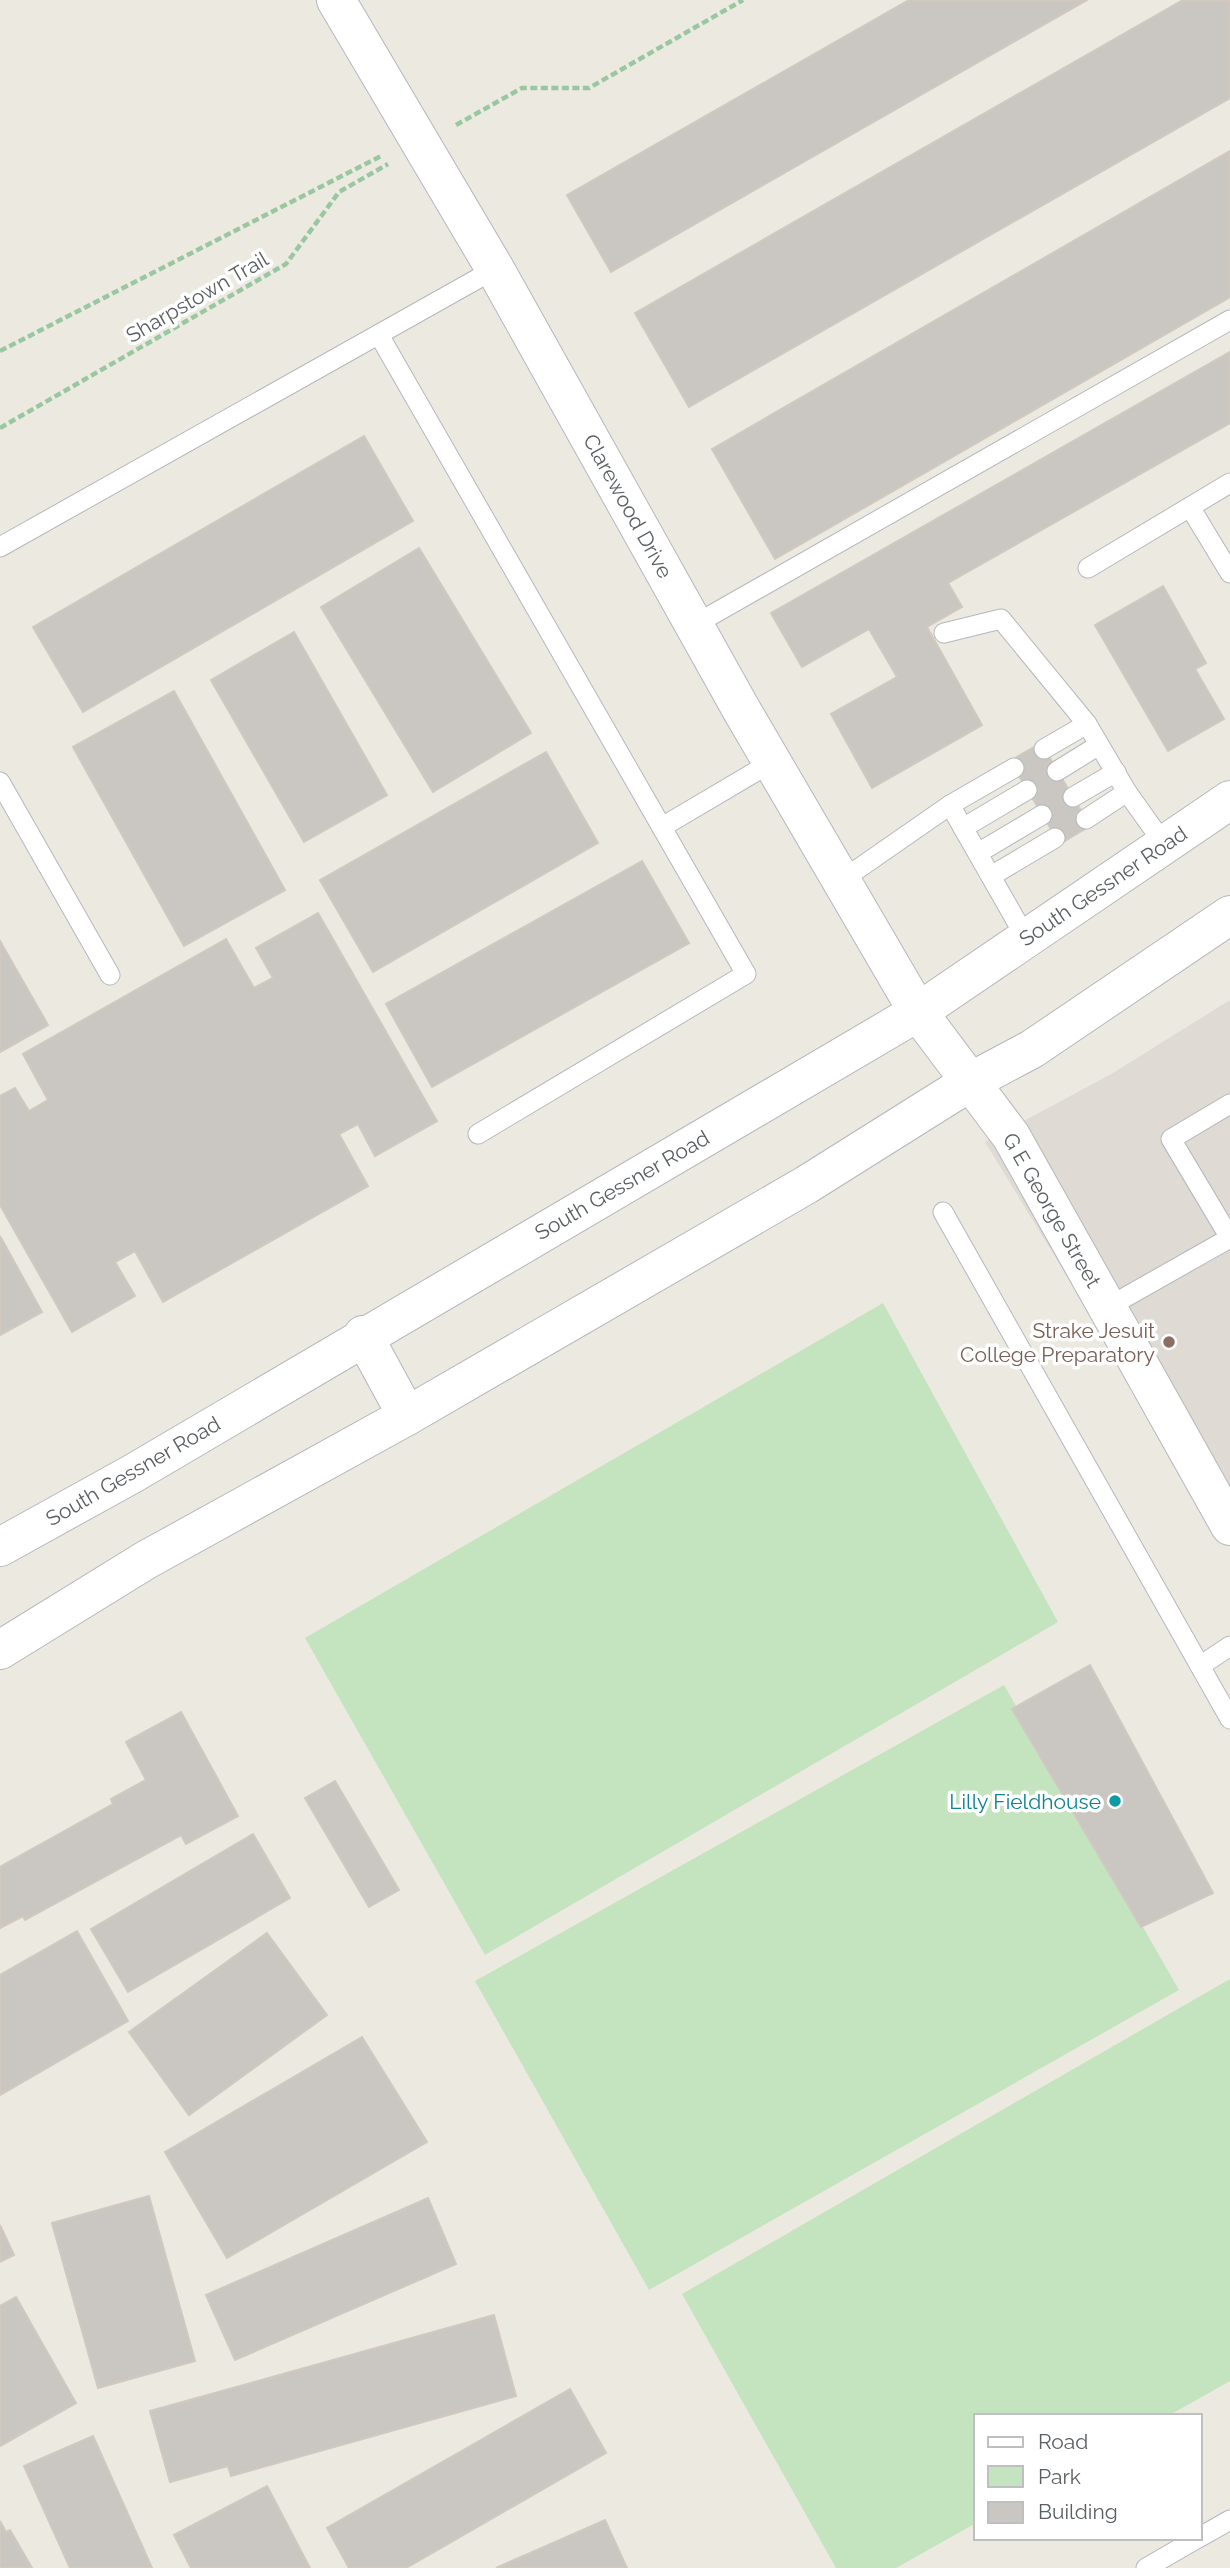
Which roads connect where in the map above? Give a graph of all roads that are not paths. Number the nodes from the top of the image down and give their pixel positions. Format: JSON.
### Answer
{"nodes":[{"id":1,"x":336,"y":0,"type":"edge"},
{"id":2,"x":495,"y":269,"type":"junction"},
{"id":3,"x":1230,"y":320,"type":"edge"},
{"id":4,"x":379,"y":335,"type":"junction"},
{"id":5,"x":1230,"y":483,"type":"edge"},
{"id":6,"x":1190,"y":507,"type":"junction"},
{"id":7,"x":0,"y":547,"type":"edge"},
{"id":8,"x":1088,"y":568,"type":"dead end"},
{"id":9,"x":1230,"y":573,"type":"edge"},
{"id":10,"x":694,"y":625,"type":"junction"},
{"id":11,"x":944,"y":634,"type":"dead end"},
{"id":12,"x":1087,"y":724,"type":"junction"},
{"id":13,"x":1099,"y":745,"type":"junction"},
{"id":14,"x":1044,"y":749,"type":"dead end"},
{"id":15,"x":772,"y":762,"type":"junction"},
{"id":16,"x":1014,"y":768,"type":"dead end"},
{"id":17,"x":1057,"y":771,"type":"dead end"},
{"id":18,"x":1116,"y":772,"type":"junction"},
{"id":19,"x":0,"y":782,"type":"edge"},
{"id":20,"x":1027,"y":790,"type":"dead end"},
{"id":21,"x":1128,"y":792,"type":"junction"},
{"id":22,"x":1073,"y":797,"type":"dead end"},
{"id":23,"x":1230,"y":800,"type":"edge"},
{"id":24,"x":950,"y":805,"type":"junction"},
{"id":25,"x":1042,"y":815,"type":"dead end"},
{"id":26,"x":1086,"y":818,"type":"dead end"},
{"id":27,"x":662,"y":827,"type":"junction"},
{"id":28,"x":963,"y":828,"type":"junction"},
{"id":29,"x":1055,"y":838,"type":"dead end"},
{"id":30,"x":1164,"y":844,"type":"junction"},
{"id":31,"x":978,"y":853,"type":"junction"},
{"id":32,"x":991,"y":876,"type":"junction"},
{"id":33,"x":842,"y":880,"type":"junction"},
{"id":34,"x":1230,"y":915,"type":"edge"},
{"id":35,"x":1026,"y":937,"type":"junction"},
{"id":36,"x":110,"y":975,"type":"dead end"},
{"id":37,"x":918,"y":1012,"type":"junction"},
{"id":38,"x":970,"y":1082,"type":"junction"},
{"id":39,"x":1230,"y":1104,"type":"edge"},
{"id":40,"x":478,"y":1134,"type":"dead end"},
{"id":41,"x":943,"y":1212,"type":"dead end"},
{"id":42,"x":1230,"y":1238,"type":"edge"},
{"id":43,"x":1108,"y":1307,"type":"junction"},
{"id":44,"x":363,"y":1335,"type":"junction"},
{"id":45,"x":407,"y":1416,"type":"junction"},
{"id":46,"x":1230,"y":1526,"type":"edge"},
{"id":47,"x":0,"y":1547,"type":"edge"},
{"id":48,"x":1230,"y":1646,"type":"edge"},
{"id":49,"x":0,"y":1650,"type":"edge"},
{"id":50,"x":1200,"y":1666,"type":"junction"},
{"id":51,"x":1230,"y":1719,"type":"edge"},
{"id":52,"x":1230,"y":2520,"type":"edge"},
{"id":53,"x":1202,"y":2536,"type":"edge"},
{"id":54,"x":1195,"y":2540,"type":"edge"},
{"id":55,"x":1146,"y":2568,"type":"edge"}],
"edges":[{"from":1,"to":2,"type":"main road","name":"Clarewood Drive"},
{"from":2,"to":4,"type":"lane"},
{"from":2,"to":10,"type":"main road","name":"Clarewood Drive"},
{"from":3,"to":10,"type":"lane"},
{"from":4,"to":7,"type":"lane"},
{"from":4,"to":27,"type":"lane"},
{"from":5,"to":6,"type":"lane"},
{"from":6,"to":8,"type":"lane"},
{"from":6,"to":9,"type":"lane"},
{"from":10,"to":15,"type":"main road","name":"Clarewood Drive"},
{"from":11,"to":12,"type":"lane"},
{"from":12,"to":13,"type":"lane"},
{"from":12,"to":14,"type":"lane"},
{"from":13,"to":17,"type":"lane"},
{"from":13,"to":18,"type":"lane"},
{"from":15,"to":27,"type":"lane"},
{"from":15,"to":33,"type":"main road","name":"Clarewood Drive"},
{"from":16,"to":24,"type":"lane"},
{"from":18,"to":21,"type":"lane"},
{"from":18,"to":22,"type":"lane"},
{"from":19,"to":36,"type":"lane"},
{"from":20,"to":28,"type":"lane"},
{"from":21,"to":26,"type":"lane"},
{"from":21,"to":30,"type":"lane"},
{"from":23,"to":30,"type":"main road","name":"South Gessner Road"},
{"from":24,"to":28,"type":"lane"},
{"from":24,"to":33,"type":"lane"},
{"from":25,"to":31,"type":"lane"},
{"from":27,"to":40,"type":"lane"},
{"from":28,"to":31,"type":"lane"},
{"from":29,"to":32,"type":"lane"},
{"from":30,"to":35,"type":"main road","name":"South Gessner Road"},
{"from":31,"to":32,"type":"lane"},
{"from":32,"to":35,"type":"lane"},
{"from":33,"to":37,"type":"main road","name":"Clarewood Drive"},
{"from":34,"to":38,"type":"main road"},
{"from":35,"to":37,"type":"main road","name":"South Gessner Road"},
{"from":37,"to":38,"type":"main road","name":"G E George Street"},
{"from":37,"to":44,"type":"main road","name":"South Gessner Road"},
{"from":38,"to":43,"type":"main road","name":"G E George Street"},
{"from":38,"to":45,"type":"main road"},
{"from":39,"to":42,"type":"lane"},
{"from":41,"to":50,"type":"lane"},
{"from":42,"to":43,"type":"lane"},
{"from":43,"to":46,"type":"main road","name":"G E George Street"},
{"from":44,"to":45,"type":"main road"},
{"from":44,"to":47,"type":"main road","name":"South Gessner Road"},
{"from":45,"to":49,"type":"main road"},
{"from":48,"to":50,"type":"lane"},
{"from":50,"to":51,"type":"lane"},
{"from":52,"to":53,"type":"lane"},
{"from":54,"to":55,"type":"lane"}]}
